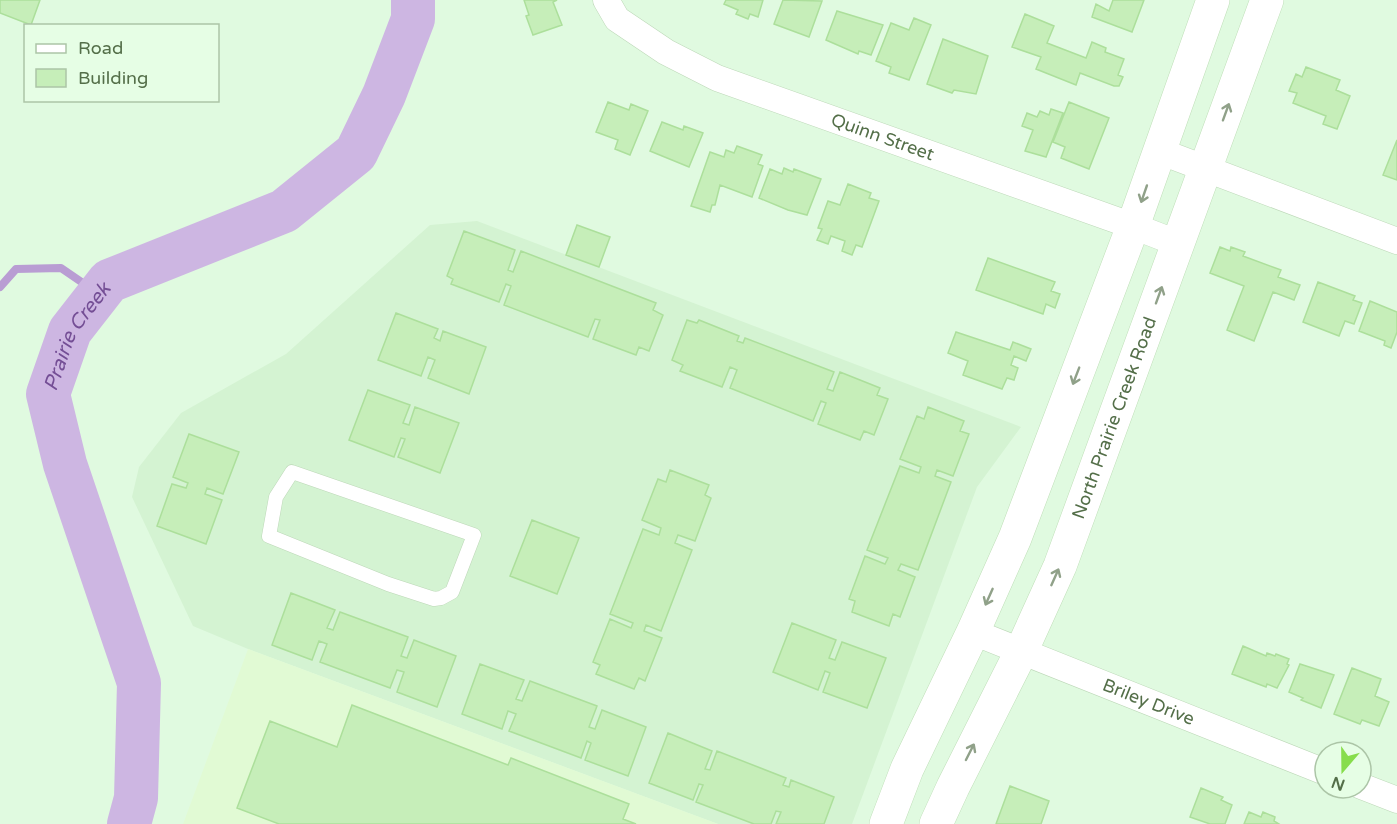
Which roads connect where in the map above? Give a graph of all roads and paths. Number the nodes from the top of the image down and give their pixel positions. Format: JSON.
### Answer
{"nodes":[{"id":1,"x":606,"y":0,"type":"edge"},
{"id":2,"x":1213,"y":0,"type":"edge"},
{"id":3,"x":1267,"y":0,"type":"edge"},
{"id":4,"x":1159,"y":151,"type":"junction"},
{"id":5,"x":1205,"y":168,"type":"junction"},
{"id":6,"x":1133,"y":226,"type":"junction"},
{"id":7,"x":1397,"y":241,"type":"edge"},
{"id":8,"x":1178,"y":243,"type":"junction"},
{"id":9,"x":474,"y":535,"type":"joint"},
{"id":10,"x":973,"y":633,"type":"junction"},
{"id":11,"x":1021,"y":652,"type":"junction"},
{"id":12,"x":1313,"y":767,"type":"edge"},
{"id":13,"x":907,"y":769,"type":"junction"},
{"id":14,"x":953,"y":787,"type":"junction"},
{"id":15,"x":1373,"y":791,"type":"edge"},
{"id":16,"x":1397,"y":800,"type":"edge"},
{"id":17,"x":886,"y":824,"type":"edge"},
{"id":18,"x":936,"y":824,"type":"edge"}],
"edges":[{"from":1,"to":6,"type":"street","name":"Quinn Street"},
{"from":2,"to":4,"type":"main road"},
{"from":5,"to":3,"type":"main road","name":"North Prairie Creek Road","one_way":true},
{"from":4,"to":5,"type":"street"},
{"from":4,"to":6,"type":"main road","one_way":true},
{"from":5,"to":7,"type":"street"},
{"from":5,"to":8,"type":"main road","name":"North Prairie Creek Road"},
{"from":6,"to":8,"type":"street","name":"Quinn Street"},
{"from":6,"to":10,"type":"main road","one_way":true},
{"from":11,"to":8,"type":"main road","name":"North Prairie Creek Road","one_way":true},
{"from":9,"to":9,"type":"lane"},
{"from":10,"to":11,"type":"street","name":"Briley Drive"},
{"from":10,"to":13,"type":"main road"},
{"from":11,"to":12,"type":"street","name":"Briley Drive"},
{"from":14,"to":11,"type":"main road","name":"North Prairie Creek Road","one_way":true},
{"from":13,"to":14,"type":"main road"},
{"from":13,"to":17,"type":"main road"},
{"from":14,"to":18,"type":"main road","name":"North Prairie Creek Road"},
{"from":15,"to":16,"type":"street"}]}
